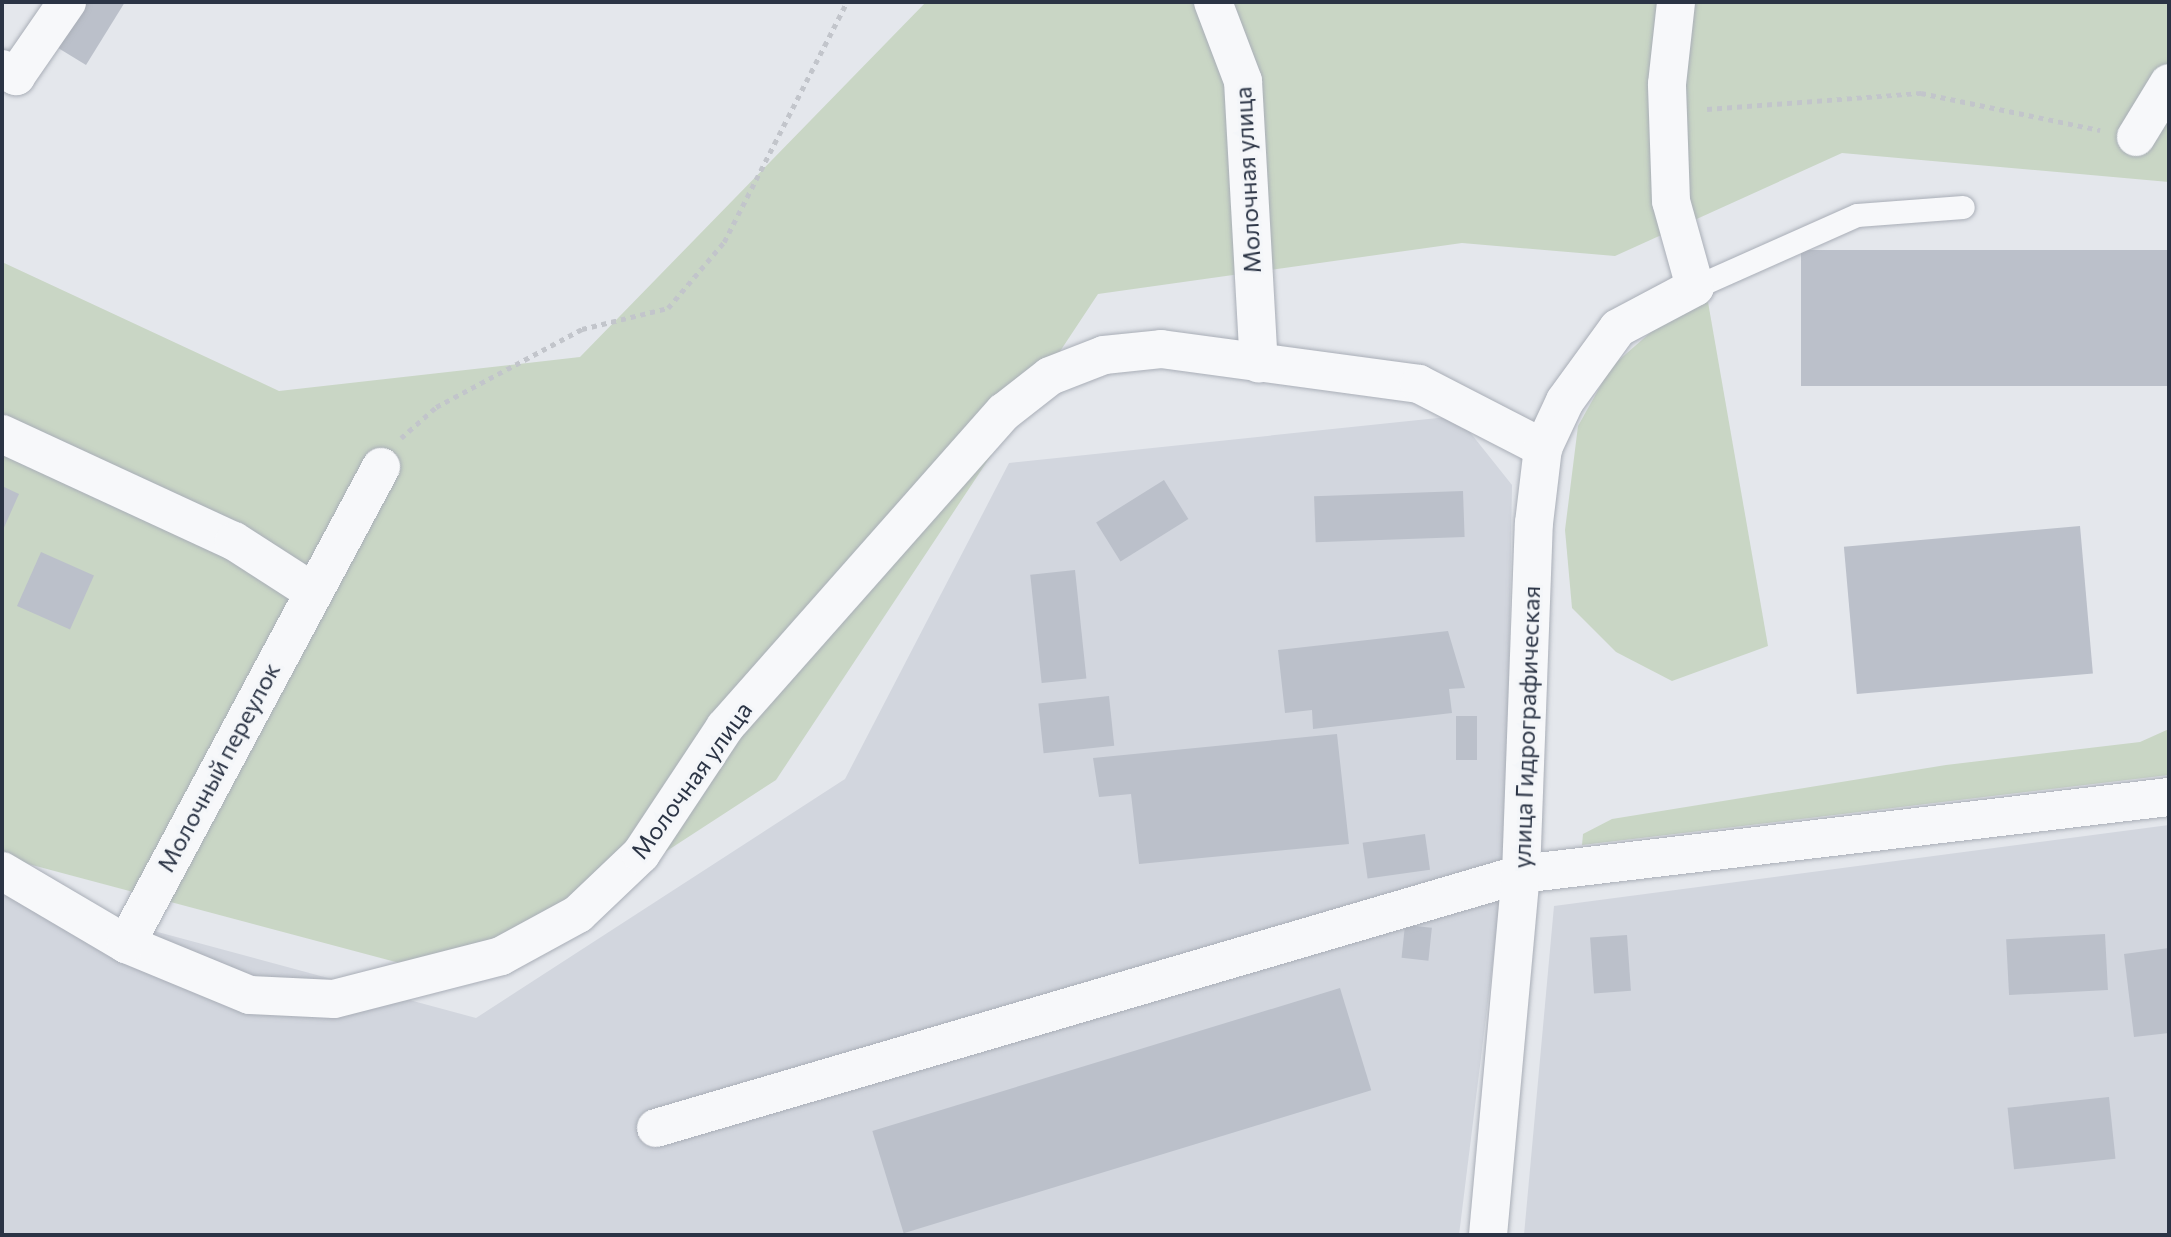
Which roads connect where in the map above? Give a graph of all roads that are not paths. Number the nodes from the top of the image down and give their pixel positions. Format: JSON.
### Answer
{"nodes":[{"id":1,"x":67,"y":2,"type":"edge"},
{"id":2,"x":1213,"y":2,"type":"edge"},
{"id":3,"x":1676,"y":2,"type":"edge"},
{"id":4,"x":2,"y":69,"type":"edge"},
{"id":5,"x":2169,"y":83,"type":"edge"},
{"id":6,"x":2136,"y":137,"type":"road end"},
{"id":7,"x":1963,"y":207,"type":"dead end"},
{"id":8,"x":1695,"y":286,"type":"junction"},
{"id":9,"x":1259,"y":364,"type":"junction"},
{"id":10,"x":2,"y":434,"type":"edge"},
{"id":11,"x":1543,"y":448,"type":"junction"},
{"id":12,"x":381,"y":467,"type":"road end"},
{"id":13,"x":310,"y":590,"type":"junction"},
{"id":14,"x":2169,"y":797,"type":"edge"},
{"id":15,"x":2,"y":871,"type":"edge"},
{"id":16,"x":1521,"y":874,"type":"junction"},
{"id":17,"x":126,"y":944,"type":"junction"},
{"id":18,"x":656,"y":1128,"type":"dead end"},
{"id":19,"x":1488,"y":1235,"type":"edge"}],
"edges":[{"from":1,"to":4,"type":"street"},
{"from":2,"to":9,"type":"street","name":"Молочная улица"},
{"from":3,"to":8,"type":"street"},
{"from":5,"to":6,"type":"street"},
{"from":7,"to":8,"type":"lane"},
{"from":8,"to":11,"type":"street","name":"улица Гидрографическая"},
{"from":9,"to":11,"type":"street","name":"Молочная улица"},
{"from":9,"to":17,"type":"street","name":"Молочная улица"},
{"from":10,"to":13,"type":"street"},
{"from":11,"to":16,"type":"street","name":"улица Гидрографическая"},
{"from":12,"to":13,"type":"street","name":"Молочный переулок"},
{"from":13,"to":17,"type":"street","name":"Молочный переулок"},
{"from":14,"to":16,"type":"street"},
{"from":15,"to":17,"type":"street","name":"Молочная улица"},
{"from":16,"to":18,"type":"street"},
{"from":16,"to":19,"type":"street","name":"улица Гидрографическая"}]}
